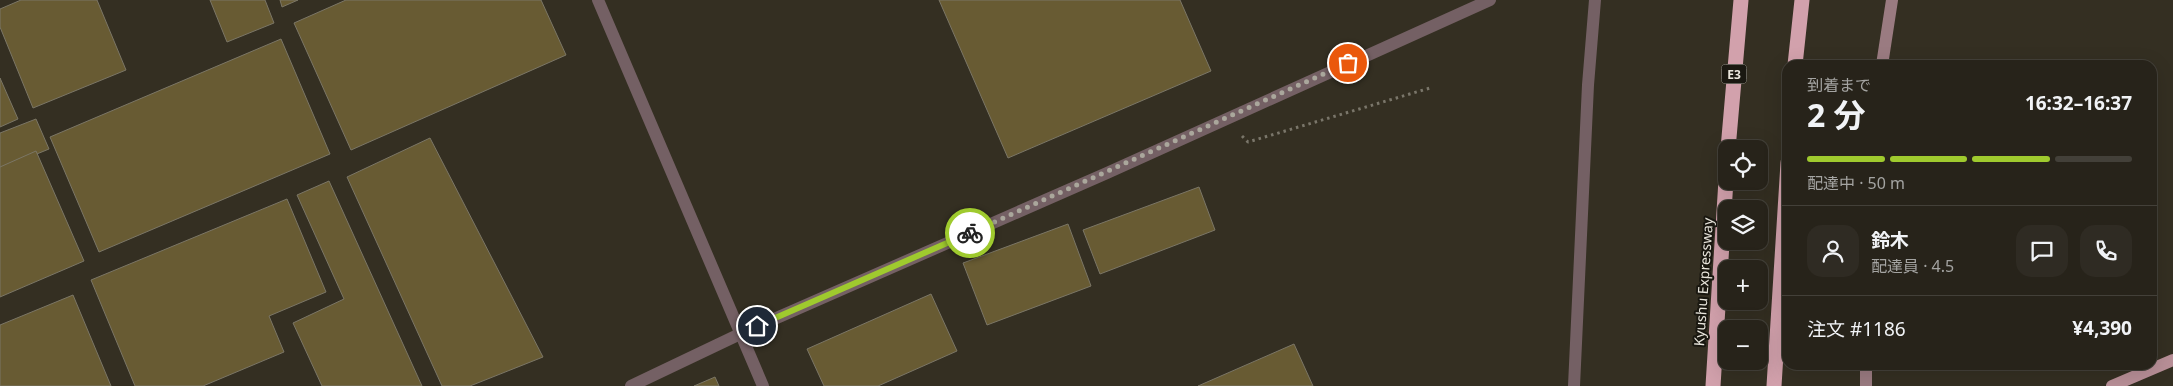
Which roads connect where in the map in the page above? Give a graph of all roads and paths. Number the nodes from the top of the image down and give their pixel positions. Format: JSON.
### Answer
{"nodes":[{"id":1,"x":598,"y":0,"type":"edge"},
{"id":2,"x":1490,"y":0,"type":"edge"},
{"id":3,"x":1595,"y":0,"type":"edge"},
{"id":4,"x":1741,"y":0,"type":"edge"},
{"id":5,"x":1802,"y":0,"type":"edge"},
{"id":6,"x":1892,"y":0,"type":"edge"},
{"id":7,"x":1796,"y":60,"type":"edge"},
{"id":8,"x":1883,"y":60,"type":"edge"},
{"id":9,"x":1430,"y":88,"type":"dead end"},
{"id":10,"x":1223,"y":119,"type":"junction"},
{"id":11,"x":1729,"y":140,"type":"edge"},
{"id":12,"x":1725,"y":190,"type":"edge"},
{"id":13,"x":1782,"y":259,"type":"edge"},
{"id":14,"x":740,"y":334,"type":"junction"},
{"id":15,"x":2173,"y":360,"type":"edge"},
{"id":16,"x":2157,"y":367,"type":"edge"},
{"id":17,"x":1866,"y":370,"type":"edge"},
{"id":18,"x":2150,"y":370,"type":"edge"},
{"id":19,"x":631,"y":386,"type":"edge"},
{"id":20,"x":763,"y":386,"type":"edge"},
{"id":21,"x":1574,"y":386,"type":"edge"},
{"id":22,"x":1713,"y":386,"type":"edge"},
{"id":23,"x":1774,"y":386,"type":"edge"},
{"id":24,"x":1866,"y":386,"type":"edge"},
{"id":25,"x":2112,"y":386,"type":"edge"}],
"edges":[{"from":1,"to":14,"type":"street"},
{"from":2,"to":10,"type":"street"},
{"from":3,"to":21,"type":"street"},
{"from":4,"to":11,"type":"highway","number":"E3"},
{"from":5,"to":7,"type":"highway"},
{"from":6,"to":8,"type":"street"},
{"from":9,"to":10,"type":"path"},
{"from":10,"to":14,"type":"street"},
{"from":12,"to":22,"type":"highway","name":"Kyushu Expressway"},
{"from":13,"to":23,"type":"highway"},
{"from":14,"to":19,"type":"street"},
{"from":14,"to":20,"type":"street"},
{"from":15,"to":16,"type":"main road"},
{"from":17,"to":24,"type":"street"},
{"from":18,"to":25,"type":"main road"}]}
